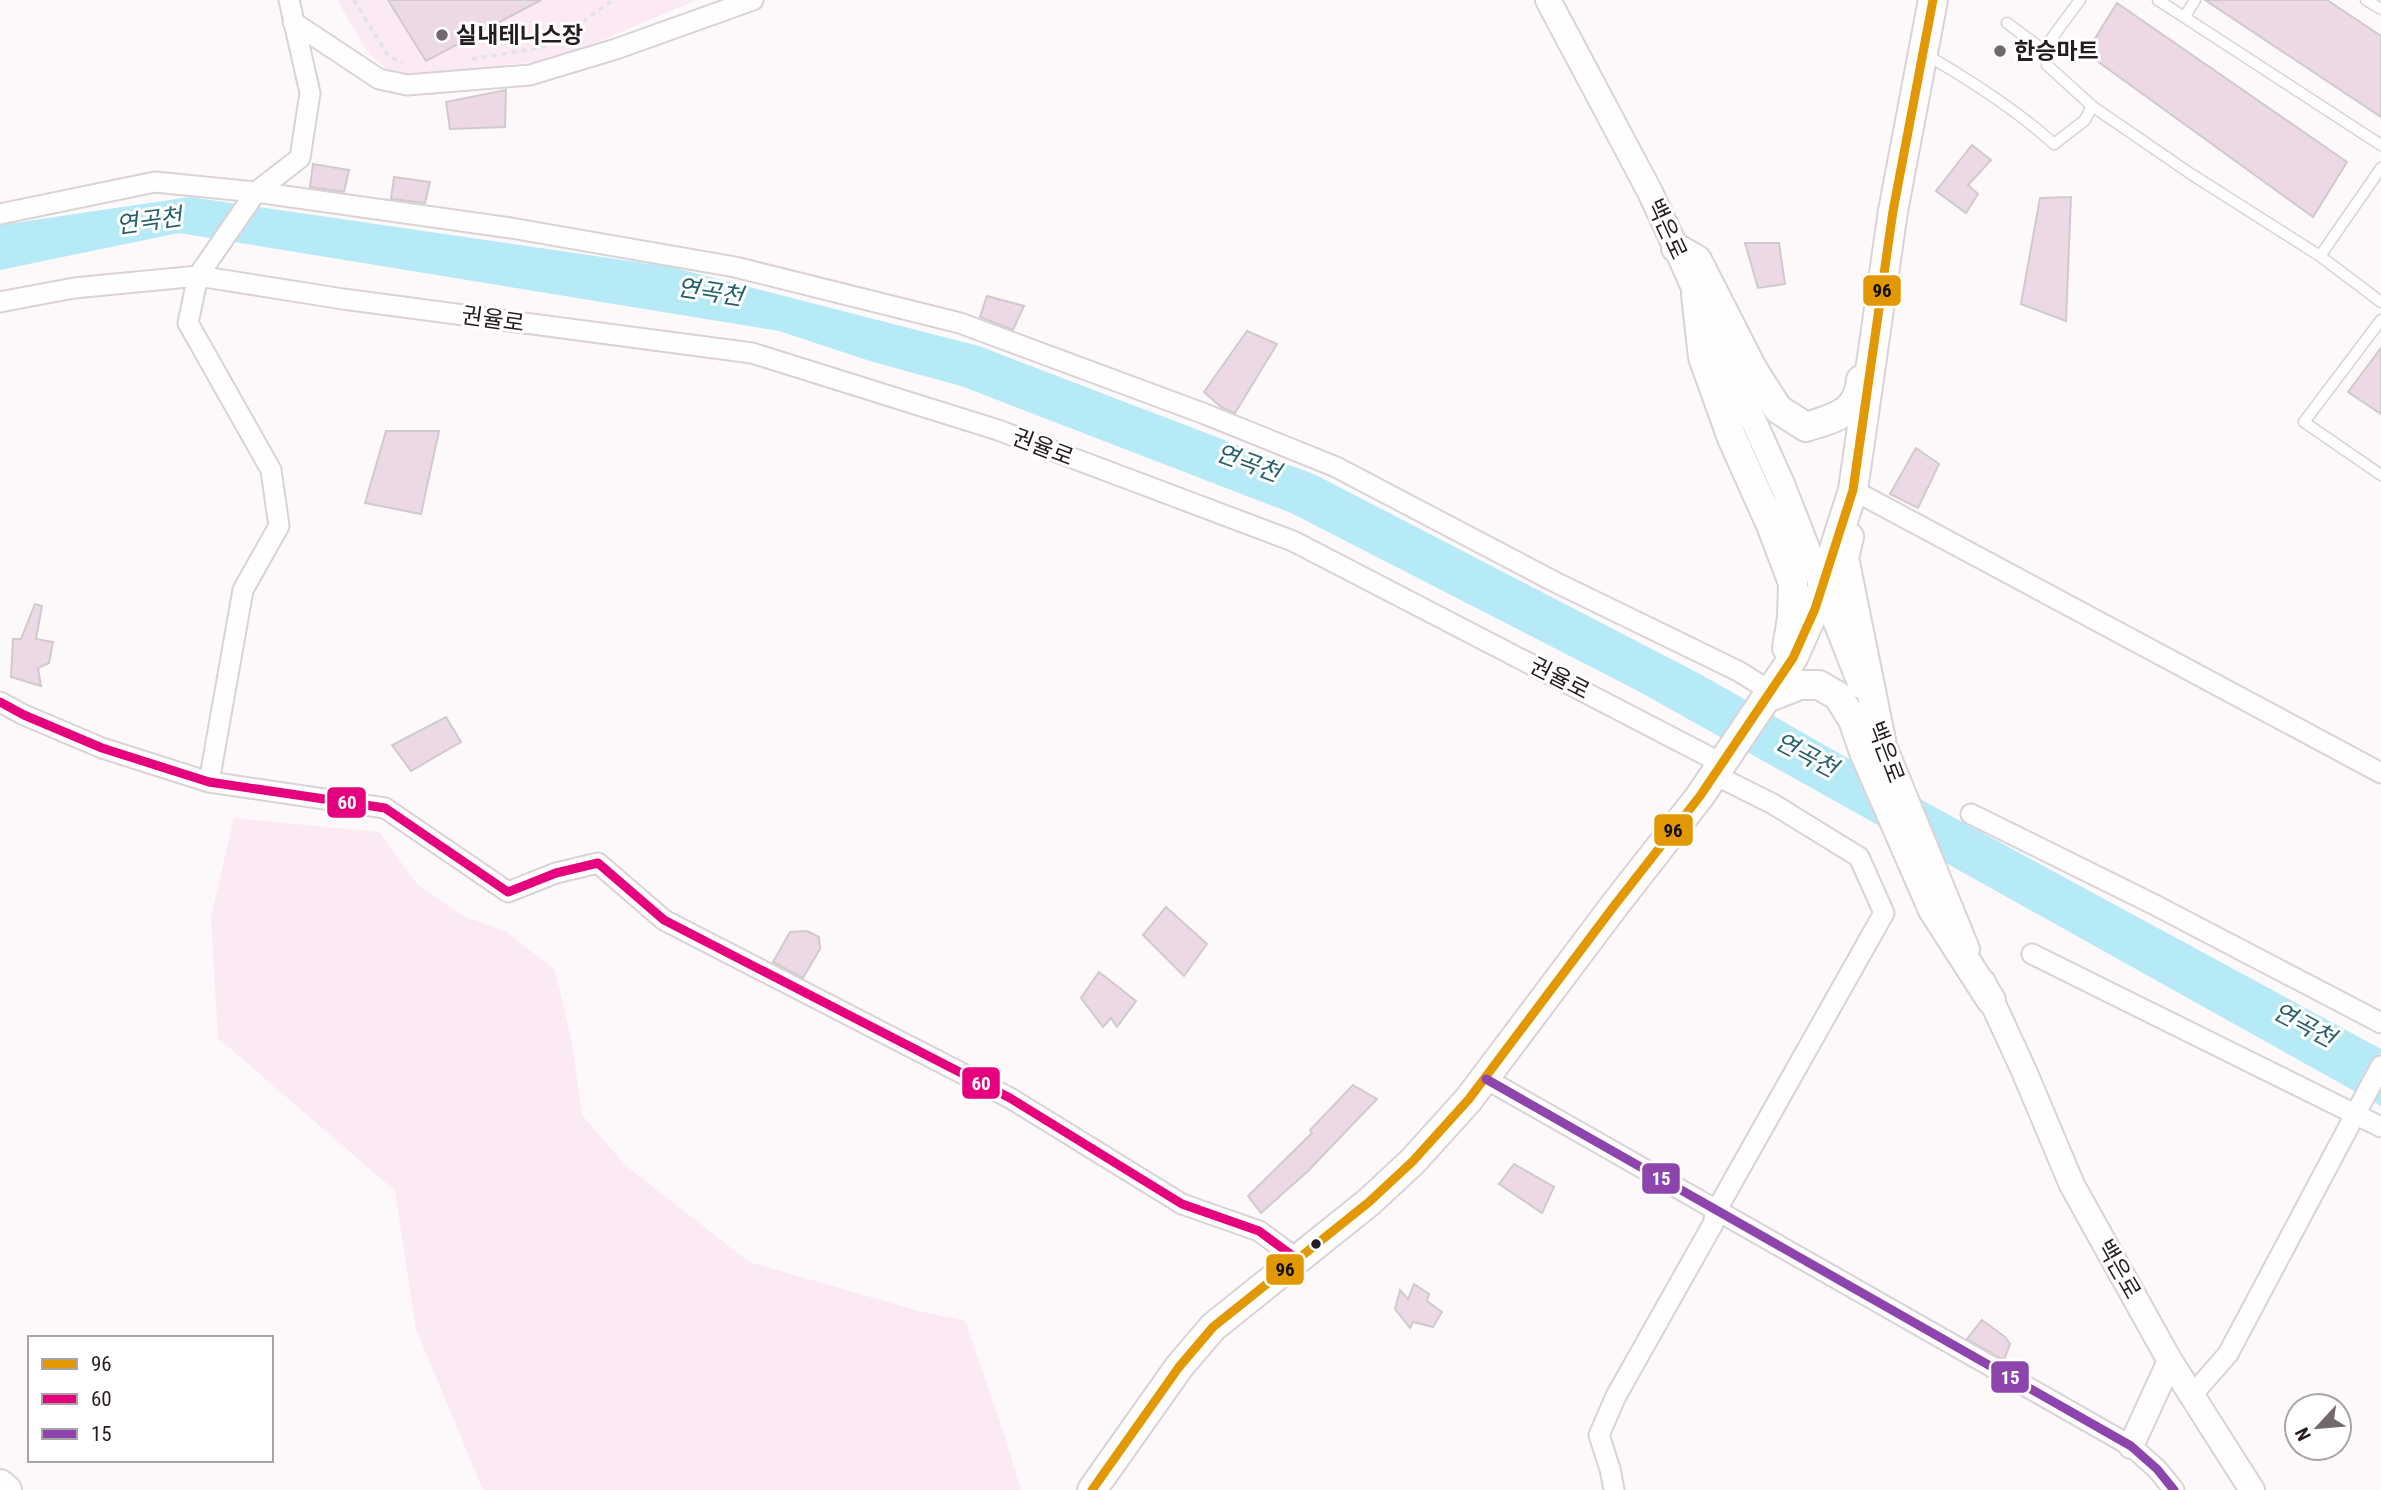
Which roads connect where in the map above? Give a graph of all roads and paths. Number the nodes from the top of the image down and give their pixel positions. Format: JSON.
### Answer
{"nodes":[{"id":1,"x":289,"y":0,"type":"edge"},
{"id":2,"x":354,"y":0,"type":"edge"},
{"id":3,"x":614,"y":0,"type":"edge"},
{"id":4,"x":752,"y":0,"type":"edge"},
{"id":5,"x":1548,"y":0,"type":"edge"},
{"id":6,"x":1933,"y":0,"type":"edge"},
{"id":7,"x":2080,"y":0,"type":"edge"},
{"id":8,"x":2158,"y":0,"type":"edge"},
{"id":9,"x":2195,"y":0,"type":"edge"},
{"id":10,"x":2366,"y":0,"type":"edge"},
{"id":11,"x":2381,"y":9,"type":"edge"},
{"id":12,"x":2185,"y":16,"type":"junction"},
{"id":13,"x":293,"y":22,"type":"junction"},
{"id":14,"x":2007,"y":23,"type":"dead end"},
{"id":15,"x":1922,"y":52,"type":"junction"},
{"id":16,"x":2046,"y":52,"type":"junction"},
{"id":17,"x":468,"y":59,"type":"dead end"},
{"id":18,"x":413,"y":68,"type":"dead end"},
{"id":19,"x":2092,"y":106,"type":"junction"},
{"id":20,"x":2381,"y":145,"type":"edge"},
{"id":21,"x":2381,"y":168,"type":"edge"},
{"id":22,"x":256,"y":192,"type":"junction"},
{"id":23,"x":0,"y":214,"type":"edge"},
{"id":24,"x":1676,"y":248,"type":"junction"},
{"id":25,"x":2320,"y":256,"type":"junction"},
{"id":26,"x":1886,"y":257,"type":"junction"},
{"id":27,"x":198,"y":276,"type":"junction"},
{"id":28,"x":1696,"y":295,"type":"junction"},
{"id":29,"x":0,"y":302,"type":"edge"},
{"id":30,"x":2381,"y":302,"type":"edge"},
{"id":31,"x":2381,"y":320,"type":"edge"},
{"id":32,"x":2381,"y":475,"type":"edge"},
{"id":33,"x":1857,"y":492,"type":"junction"},
{"id":34,"x":1823,"y":584,"type":"junction"},
{"id":35,"x":1772,"y":692,"type":"junction"},
{"id":36,"x":0,"y":702,"type":"edge"},
{"id":37,"x":1873,"y":746,"type":"junction"},
{"id":38,"x":1719,"y":770,"type":"junction"},
{"id":39,"x":2381,"y":773,"type":"edge"},
{"id":40,"x":209,"y":782,"type":"junction"},
{"id":41,"x":1971,"y":814,"type":"dead end"},
{"id":42,"x":1942,"y":907,"type":"junction"},
{"id":43,"x":2032,"y":954,"type":"dead end"},
{"id":44,"x":1991,"y":1000,"type":"joint"},
{"id":45,"x":2381,"y":1023,"type":"edge"},
{"id":46,"x":2381,"y":1066,"type":"edge"},
{"id":47,"x":1486,"y":1079,"type":"junction"},
{"id":48,"x":2357,"y":1114,"type":"junction"},
{"id":49,"x":2381,"y":1127,"type":"edge"},
{"id":50,"x":1716,"y":1211,"type":"junction"},
{"id":51,"x":1297,"y":1259,"type":"junction"},
{"id":52,"x":2169,"y":1361,"type":"junction"},
{"id":53,"x":2193,"y":1394,"type":"junction"},
{"id":54,"x":2131,"y":1446,"type":"junction"},
{"id":55,"x":0,"y":1484,"type":"edge"},
{"id":56,"x":7,"y":1490,"type":"edge"},
{"id":57,"x":1092,"y":1490,"type":"edge"},
{"id":58,"x":1614,"y":1490,"type":"edge"},
{"id":59,"x":2174,"y":1490,"type":"edge"},
{"id":60,"x":2252,"y":1490,"type":"edge"}],
"edges":[{"from":1,"to":13,"type":"street"},
{"from":2,"to":18,"type":"path"},
{"from":3,"to":17,"type":"path"},
{"from":4,"to":13,"type":"street"},
{"from":5,"to":24,"type":"street","name":"백은로"},
{"from":6,"to":15,"type":"main road"},
{"from":7,"to":16,"type":"lane"},
{"from":8,"to":12,"type":"lane"},
{"from":9,"to":12,"type":"lane"},
{"from":10,"to":11,"type":"lane"},
{"from":12,"to":20,"type":"lane"},
{"from":13,"to":22,"type":"street"},
{"from":14,"to":16,"type":"lane"},
{"from":15,"to":19,"type":"lane"},
{"from":15,"to":26,"type":"main road"},
{"from":16,"to":19,"type":"lane"},
{"from":19,"to":25,"type":"lane"},
{"from":21,"to":25,"type":"lane"},
{"from":22,"to":23,"type":"street"},
{"from":22,"to":27,"type":"street"},
{"from":22,"to":35,"type":"street"},
{"from":24,"to":26,"type":"main road"},
{"from":24,"to":28,"type":"street","name":"백은로"},
{"from":25,"to":30,"type":"lane"},
{"from":26,"to":33,"type":"main road"},
{"from":27,"to":29,"type":"street","name":"권율로"},
{"from":27,"to":38,"type":"street","name":"권율로"},
{"from":27,"to":40,"type":"street"},
{"from":28,"to":34,"type":"street","name":"백은로"},
{"from":28,"to":35,"type":"main road"},
{"from":31,"to":32,"type":"lane"},
{"from":33,"to":34,"type":"main road"},
{"from":33,"to":37,"type":"main road"},
{"from":33,"to":39,"type":"street"},
{"from":34,"to":35,"type":"main road"},
{"from":34,"to":37,"type":"street","name":"백은로"},
{"from":35,"to":37,"type":"main road"},
{"from":35,"to":38,"type":"main road"},
{"from":36,"to":40,"type":"street"},
{"from":37,"to":42,"type":"main road"},
{"from":37,"to":42,"type":"street","name":"백은로"},
{"from":38,"to":47,"type":"main road"},
{"from":38,"to":50,"type":"street","name":"권율로"},
{"from":40,"to":51,"type":"street"},
{"from":41,"to":45,"type":"street"},
{"from":42,"to":44,"type":"main road"},
{"from":43,"to":48,"type":"street"},
{"from":44,"to":52,"type":"street","name":"백은로"},
{"from":46,"to":48,"type":"street"},
{"from":47,"to":50,"type":"street"},
{"from":47,"to":51,"type":"main road"},
{"from":48,"to":49,"type":"street"},
{"from":48,"to":53,"type":"street"},
{"from":50,"to":54,"type":"street"},
{"from":50,"to":58,"type":"street"},
{"from":51,"to":57,"type":"main road"},
{"from":52,"to":53,"type":"street","name":"백은로"},
{"from":52,"to":54,"type":"street"},
{"from":53,"to":60,"type":"street","name":"백은로"},
{"from":54,"to":59,"type":"street"},
{"from":55,"to":56,"type":"main road"}]}
